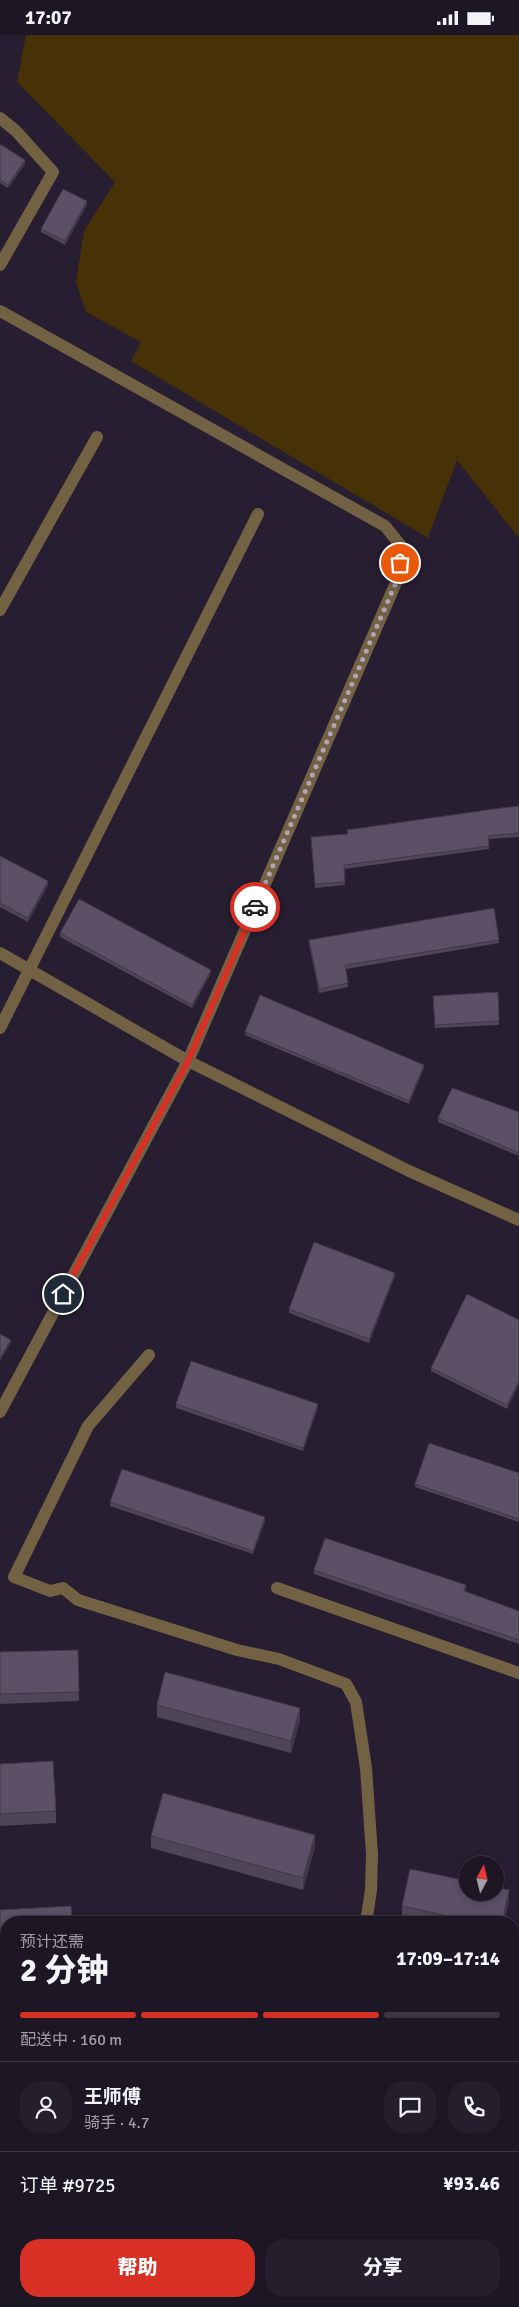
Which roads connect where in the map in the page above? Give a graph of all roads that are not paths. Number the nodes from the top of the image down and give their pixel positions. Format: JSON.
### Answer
{"nodes":[{"id":1,"x":0,"y":118,"type":"edge"},
{"id":2,"x":0,"y":265,"type":"edge"},
{"id":3,"x":0,"y":311,"type":"edge"},
{"id":4,"x":97,"y":437,"type":"dead end"},
{"id":5,"x":258,"y":514,"type":"dead end"},
{"id":6,"x":0,"y":610,"type":"edge"},
{"id":7,"x":0,"y":953,"type":"edge"},
{"id":8,"x":31,"y":970,"type":"junction"},
{"id":9,"x":0,"y":1028,"type":"edge"},
{"id":10,"x":188,"y":1061,"type":"junction"},
{"id":11,"x":519,"y":1219,"type":"edge"},
{"id":12,"x":149,"y":1355,"type":"dead end"},
{"id":13,"x":0,"y":1412,"type":"edge"},
{"id":14,"x":277,"y":1588,"type":"dead end"},
{"id":15,"x":519,"y":1673,"type":"edge"},
{"id":16,"x":367,"y":1916,"type":"edge"}],
"edges":[{"from":1,"to":2,"type":"street"},
{"from":3,"to":10,"type":"street"},
{"from":4,"to":6,"type":"street"},
{"from":5,"to":8,"type":"street"},
{"from":7,"to":8,"type":"street"},
{"from":8,"to":9,"type":"street"},
{"from":8,"to":10,"type":"street"},
{"from":10,"to":11,"type":"street"},
{"from":10,"to":13,"type":"street"},
{"from":12,"to":16,"type":"street"},
{"from":14,"to":15,"type":"street"}]}
